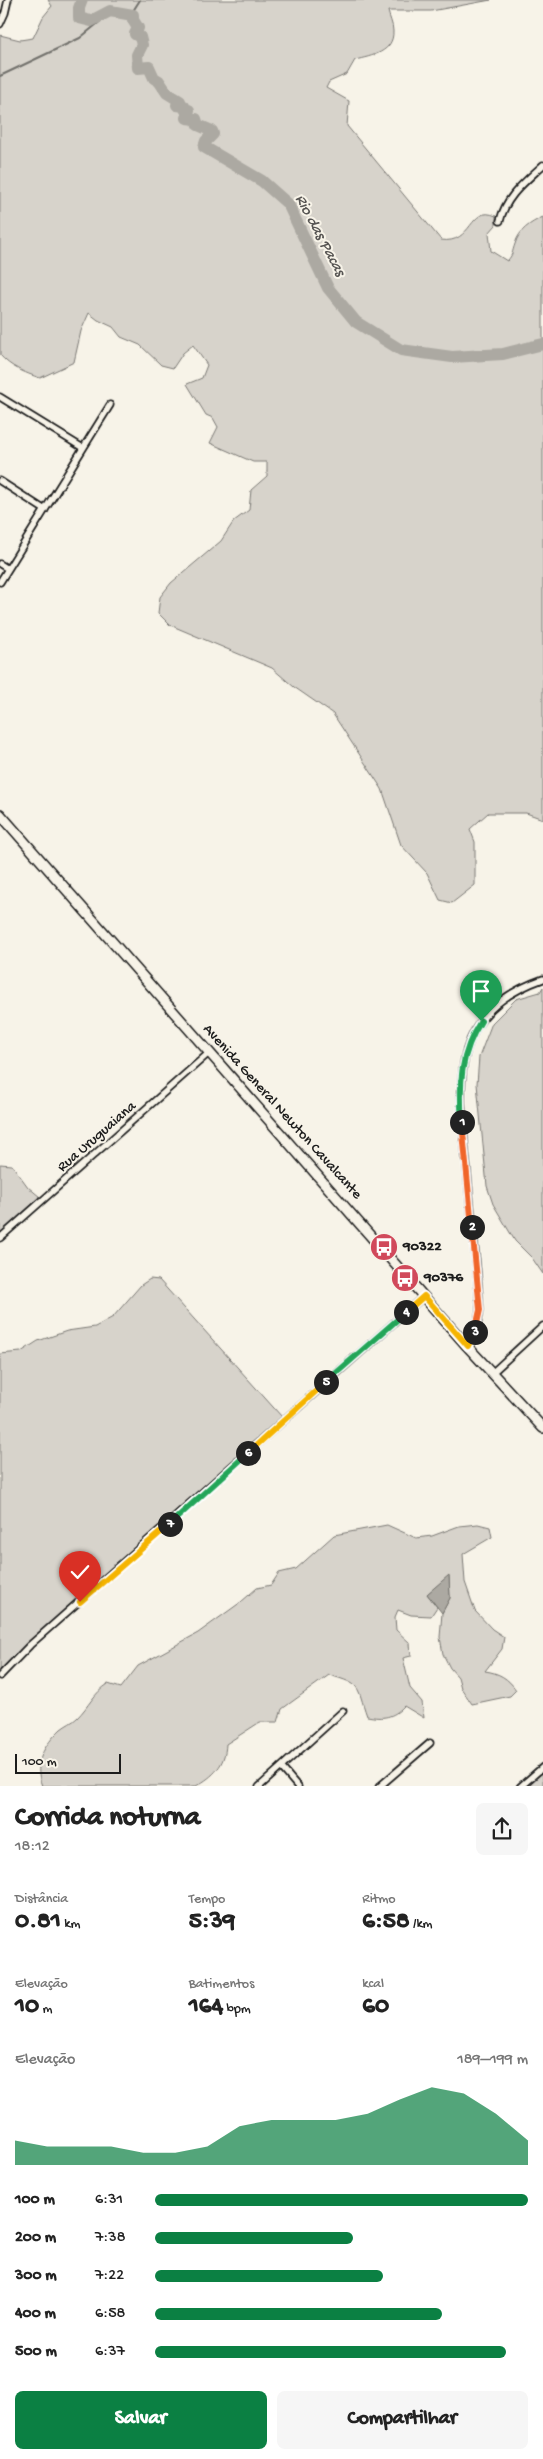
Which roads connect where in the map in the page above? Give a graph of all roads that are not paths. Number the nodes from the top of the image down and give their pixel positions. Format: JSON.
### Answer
{"nodes":[{"id":1,"x":8,"y":0,"type":"edge"},
{"id":2,"x":0,"y":24,"type":"edge"},
{"id":3,"x":543,"y":165,"type":"edge"},
{"id":4,"x":500,"y":220,"type":"dead end"},
{"id":5,"x":0,"y":397,"type":"edge"},
{"id":6,"x":110,"y":405,"type":"dead end"},
{"id":7,"x":83,"y":448,"type":"junction"},
{"id":8,"x":0,"y":481,"type":"edge"},
{"id":9,"x":45,"y":510,"type":"junction"},
{"id":10,"x":0,"y":564,"type":"edge"},
{"id":11,"x":8,"y":569,"type":"junction"},
{"id":12,"x":0,"y":582,"type":"edge"},
{"id":13,"x":0,"y":814,"type":"edge"},
{"id":14,"x":543,"y":979,"type":"edge"},
{"id":15,"x":210,"y":1052,"type":"junction"},
{"id":16,"x":0,"y":1238,"type":"edge"},
{"id":17,"x":424,"y":1296,"type":"junction"},
{"id":18,"x":543,"y":1326,"type":"edge"},
{"id":19,"x":468,"y":1346,"type":"junction"},
{"id":20,"x":493,"y":1372,"type":"junction"},
{"id":21,"x":543,"y":1428,"type":"edge"},
{"id":22,"x":0,"y":1676,"type":"edge"},
{"id":23,"x":343,"y":1711,"type":"dead end"},
{"id":24,"x":430,"y":1743,"type":"dead end"},
{"id":25,"x":281,"y":1767,"type":"junction"},
{"id":26,"x":543,"y":1767,"type":"edge"},
{"id":27,"x":259,"y":1786,"type":"edge"},
{"id":28,"x":298,"y":1786,"type":"edge"},
{"id":29,"x":379,"y":1786,"type":"edge"},
{"id":30,"x":520,"y":1786,"type":"edge"}],
"edges":[{"from":1,"to":2,"type":"street"},
{"from":3,"to":4,"type":"street"},
{"from":5,"to":7,"type":"street"},
{"from":6,"to":7,"type":"street"},
{"from":7,"to":9,"type":"street"},
{"from":8,"to":9,"type":"street"},
{"from":9,"to":11,"type":"street"},
{"from":10,"to":11,"type":"street"},
{"from":11,"to":12,"type":"street"},
{"from":13,"to":15,"type":"main road","name":"Avenida General Newton Cavalcante"},
{"from":14,"to":19,"type":"street"},
{"from":15,"to":16,"type":"street","name":"Rua Uruguaiana"},
{"from":15,"to":17,"type":"main road","name":"Avenida General Newton Cavalcante"},
{"from":17,"to":19,"type":"main road","name":"Avenida General Newton Cavalcante"},
{"from":17,"to":22,"type":"street"},
{"from":18,"to":20,"type":"street"},
{"from":19,"to":20,"type":"main road","name":"Avenida General Newton Cavalcante"},
{"from":20,"to":21,"type":"main road","name":"Avenida General Newton Cavalcante"},
{"from":23,"to":25,"type":"street"},
{"from":24,"to":29,"type":"street"},
{"from":25,"to":27,"type":"street"},
{"from":25,"to":28,"type":"street"},
{"from":26,"to":30,"type":"street"}]}
